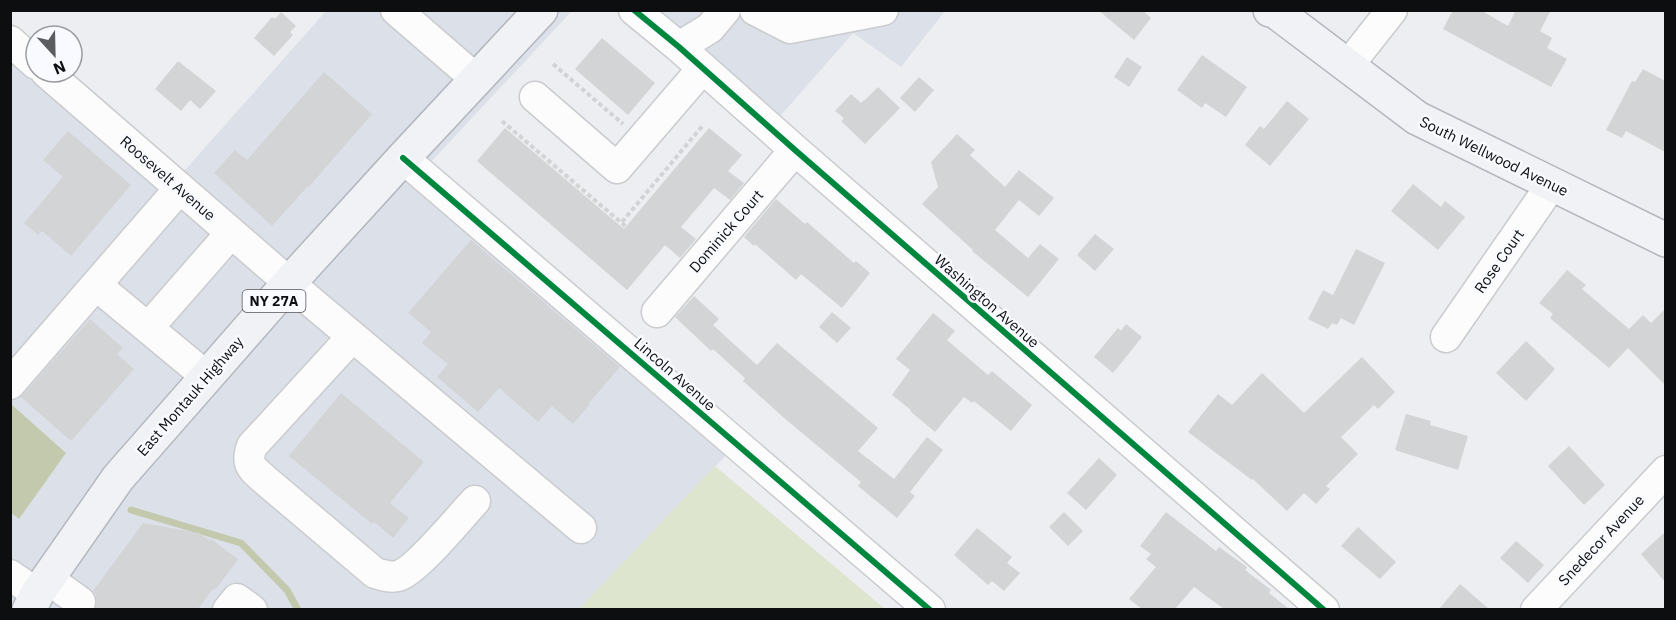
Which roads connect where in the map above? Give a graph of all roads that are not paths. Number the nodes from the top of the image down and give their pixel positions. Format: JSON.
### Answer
{"nodes":[{"id":1,"x":396,"y":10,"type":"edge"},
{"id":2,"x":541,"y":10,"type":"edge"},
{"id":3,"x":634,"y":10,"type":"edge"},
{"id":4,"x":725,"y":10,"type":"edge"},
{"id":5,"x":754,"y":10,"type":"edge"},
{"id":6,"x":883,"y":10,"type":"edge"},
{"id":7,"x":1270,"y":10,"type":"edge"},
{"id":8,"x":1392,"y":10,"type":"edge"},
{"id":9,"x":1275,"y":11,"type":"edge"},
{"id":10,"x":10,"y":41,"type":"edge"},
{"id":11,"x":679,"y":47,"type":"junction"},
{"id":12,"x":24,"y":53,"type":"edge"},
{"id":13,"x":1347,"y":67,"type":"junction"},
{"id":14,"x":703,"y":68,"type":"junction"},
{"id":15,"x":477,"y":80,"type":"junction"},
{"id":16,"x":60,"y":84,"type":"edge"},
{"id":17,"x":535,"y":97,"type":"dead end"},
{"id":18,"x":795,"y":150,"type":"junction"},
{"id":19,"x":403,"y":158,"type":"junction"},
{"id":20,"x":1552,"y":184,"type":"junction"},
{"id":21,"x":180,"y":188,"type":"junction"},
{"id":22,"x":231,"y":233,"type":"junction"},
{"id":23,"x":1665,"y":240,"type":"edge"},
{"id":24,"x":290,"y":283,"type":"junction"},
{"id":25,"x":96,"y":285,"type":"junction"},
{"id":26,"x":657,"y":312,"type":"dead end"},
{"id":27,"x":148,"y":328,"type":"junction"},
{"id":28,"x":352,"y":337,"type":"junction"},
{"id":29,"x":1446,"y":337,"type":"dead end"},
{"id":30,"x":207,"y":377,"type":"junction"},
{"id":31,"x":10,"y":384,"type":"edge"},
{"id":32,"x":1665,"y":471,"type":"edge"},
{"id":33,"x":475,"y":501,"type":"dead end"},
{"id":34,"x":581,"y":528,"type":"dead end"},
{"id":35,"x":10,"y":575,"type":"edge"},
{"id":36,"x":38,"y":594,"type":"edge"},
{"id":37,"x":80,"y":602,"type":"dead end"},
{"id":38,"x":228,"y":609,"type":"edge"},
{"id":39,"x":252,"y":609,"type":"edge"},
{"id":40,"x":930,"y":609,"type":"edge"},
{"id":41,"x":1324,"y":609,"type":"edge"},
{"id":42,"x":1536,"y":609,"type":"edge"}],
"edges":[{"from":1,"to":15,"type":"street"},
{"from":2,"to":15,"type":"main road","name":"East Montauk Highway","number":"NY 27A"},
{"from":3,"to":11,"type":"street","name":"Washington Avenue"},
{"from":4,"to":11,"type":"street"},
{"from":5,"to":6,"type":"street"},
{"from":7,"to":9,"type":"main road","name":"South Wellwood Avenue"},
{"from":8,"to":13,"type":"street"},
{"from":9,"to":13,"type":"main road","name":"South Wellwood Avenue"},
{"from":10,"to":12,"type":"street"},
{"from":11,"to":14,"type":"street","name":"Washington Avenue"},
{"from":13,"to":20,"type":"main road","name":"South Wellwood Avenue"},
{"from":14,"to":17,"type":"street"},
{"from":14,"to":18,"type":"street","name":"Washington Avenue"},
{"from":15,"to":19,"type":"main road","name":"East Montauk Highway","number":"NY 27A"},
{"from":16,"to":21,"type":"street","name":"Roosevelt Avenue"},
{"from":18,"to":26,"type":"street","name":"Dominick Court"},
{"from":18,"to":41,"type":"street","name":"Washington Avenue"},
{"from":19,"to":24,"type":"main road","name":"East Montauk Highway","number":"NY 27A"},
{"from":19,"to":40,"type":"street","name":"Lincoln Avenue"},
{"from":20,"to":23,"type":"main road","name":"South Wellwood Avenue"},
{"from":20,"to":29,"type":"street","name":"Rose Court"},
{"from":21,"to":22,"type":"street","name":"Roosevelt Avenue"},
{"from":21,"to":25,"type":"street"},
{"from":22,"to":24,"type":"street","name":"Roosevelt Avenue"},
{"from":22,"to":27,"type":"street"},
{"from":24,"to":28,"type":"street","name":"Roosevelt Avenue"},
{"from":24,"to":30,"type":"main road","name":"East Montauk Highway","number":"NY 27A"},
{"from":25,"to":27,"type":"street"},
{"from":25,"to":31,"type":"street"},
{"from":27,"to":30,"type":"street"},
{"from":28,"to":33,"type":"street"},
{"from":28,"to":34,"type":"street","name":"Roosevelt Avenue"},
{"from":30,"to":36,"type":"main road","name":"East Montauk Highway","number":"NY 27A"},
{"from":32,"to":42,"type":"street","name":"Snedecor Avenue"},
{"from":35,"to":36,"type":"street"},
{"from":36,"to":37,"type":"street"},
{"from":38,"to":39,"type":"street"}]}
